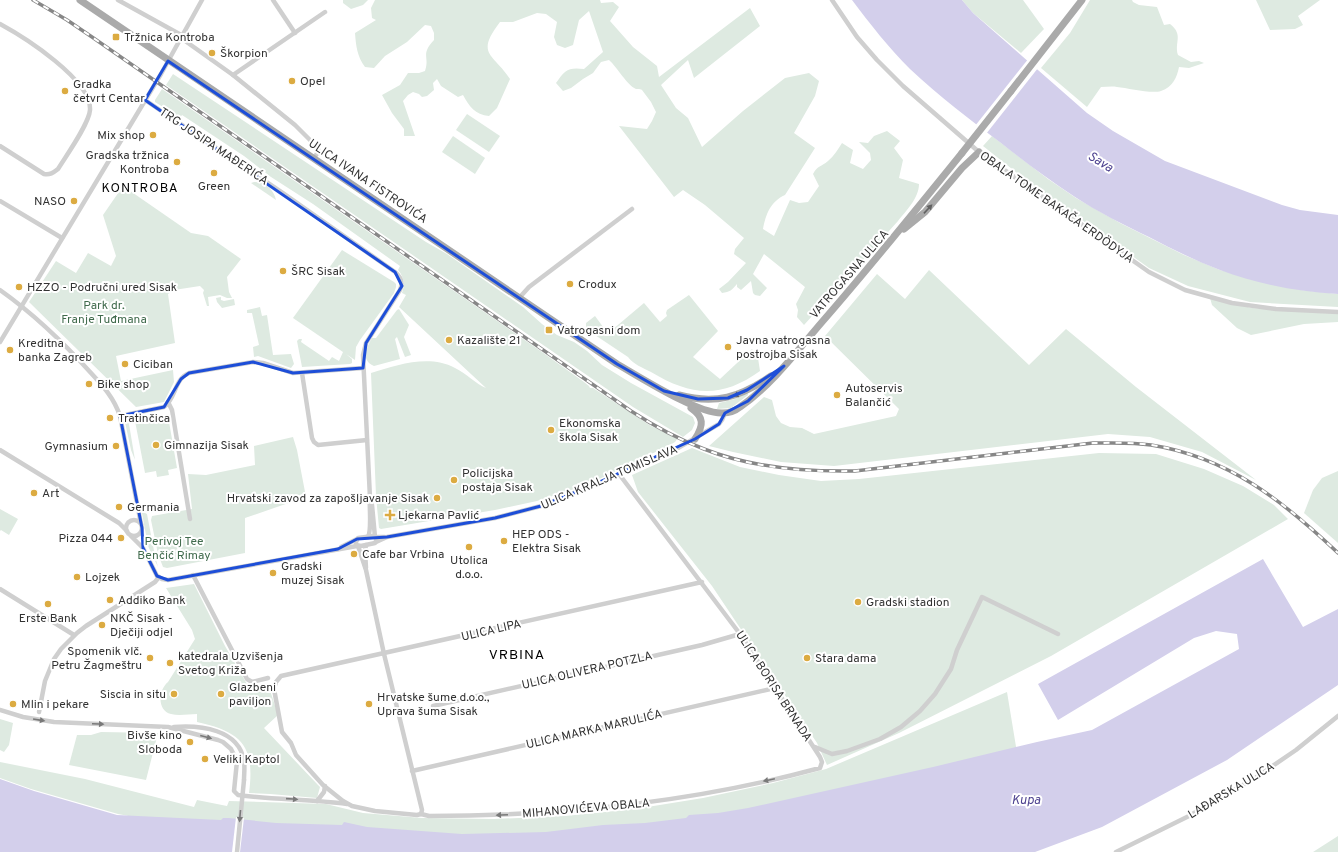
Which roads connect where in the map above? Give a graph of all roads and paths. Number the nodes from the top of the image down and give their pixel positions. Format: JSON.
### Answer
{"nodes":[{"id":1,"x":80,"y":0,"type":"edge"},
{"id":2,"x":118,"y":0,"type":"edge"},
{"id":3,"x":202,"y":0,"type":"edge"},
{"id":4,"x":273,"y":0,"type":"edge"},
{"id":5,"x":832,"y":0,"type":"edge"},
{"id":6,"x":1082,"y":0,"type":"edge"},
{"id":7,"x":325,"y":12,"type":"dead end"},
{"id":8,"x":0,"y":24,"type":"edge"},
{"id":9,"x":295,"y":33,"type":"junction"},
{"id":10,"x":182,"y":37,"type":"junction"},
{"id":11,"x":168,"y":61,"type":"junction"},
{"id":12,"x":234,"y":75,"type":"junction"},
{"id":13,"x":145,"y":100,"type":"junction"},
{"id":14,"x":0,"y":146,"type":"edge"},
{"id":15,"x":979,"y":152,"type":"junction"},
{"id":16,"x":314,"y":158,"type":"junction"},
{"id":17,"x":0,"y":201,"type":"edge"},
{"id":18,"x":632,"y":209,"type":"dead end"},
{"id":19,"x":898,"y":234,"type":"junction"},
{"id":20,"x":62,"y":238,"type":"junction"},
{"id":21,"x":0,"y":290,"type":"edge"},
{"id":22,"x":520,"y":297,"type":"junction"},
{"id":23,"x":21,"y":306,"type":"junction"},
{"id":24,"x":1338,"y":312,"type":"edge"},
{"id":25,"x":0,"y":342,"type":"edge"},
{"id":26,"x":784,"y":366,"type":"junction"},
{"id":27,"x":363,"y":368,"type":"junction"},
{"id":28,"x":302,"y":373,"type":"junction"},
{"id":29,"x":664,"y":391,"type":"junction"},
{"id":30,"x":683,"y":400,"type":"junction"},
{"id":31,"x":168,"y":402,"type":"junction"},
{"id":32,"x":725,"y":413,"type":"junction"},
{"id":33,"x":120,"y":416,"type":"junction"},
{"id":34,"x":695,"y":439,"type":"junction"},
{"id":35,"x":367,"y":440,"type":"junction"},
{"id":36,"x":0,"y":450,"type":"edge"},
{"id":37,"x":619,"y":474,"type":"junction"},
{"id":38,"x":370,"y":498,"type":"junction"},
{"id":39,"x":137,"y":510,"type":"junction"},
{"id":40,"x":190,"y":519,"type":"dead end"},
{"id":41,"x":130,"y":521,"type":"junction"},
{"id":42,"x":119,"y":523,"type":"junction"},
{"id":43,"x":141,"y":524,"type":"junction"},
{"id":44,"x":127,"y":531,"type":"junction"},
{"id":45,"x":141,"y":532,"type":"junction"},
{"id":46,"x":131,"y":536,"type":"junction"},
{"id":47,"x":368,"y":536,"type":"junction"},
{"id":48,"x":357,"y":538,"type":"junction"},
{"id":49,"x":376,"y":539,"type":"junction"},
{"id":50,"x":366,"y":545,"type":"junction"},
{"id":51,"x":358,"y":546,"type":"junction"},
{"id":52,"x":143,"y":548,"type":"junction"},
{"id":53,"x":338,"y":549,"type":"junction"},
{"id":54,"x":366,"y":570,"type":"junction"},
{"id":55,"x":193,"y":575,"type":"junction"},
{"id":56,"x":159,"y":577,"type":"junction"},
{"id":57,"x":702,"y":582,"type":"junction"},
{"id":58,"x":0,"y":589,"type":"edge"},
{"id":59,"x":740,"y":634,"type":"junction"},
{"id":60,"x":1058,"y":634,"type":"dead end"},
{"id":61,"x":74,"y":635,"type":"junction"},
{"id":62,"x":384,"y":654,"type":"junction"},
{"id":63,"x":281,"y":676,"type":"joint"},
{"id":64,"x":268,"y":678,"type":"dead end"},
{"id":65,"x":776,"y":688,"type":"junction"},
{"id":66,"x":433,"y":706,"type":"dead end"},
{"id":67,"x":0,"y":710,"type":"edge"},
{"id":68,"x":39,"y":712,"type":"dead end"},
{"id":69,"x":1338,"y":716,"type":"edge"},
{"id":70,"x":168,"y":727,"type":"junction"},
{"id":71,"x":813,"y":746,"type":"junction"},
{"id":72,"x":412,"y":770,"type":"junction"},
{"id":73,"x":324,"y":786,"type":"junction"},
{"id":74,"x":317,"y":801,"type":"junction"},
{"id":75,"x":349,"y":805,"type":"junction"},
{"id":76,"x":421,"y":814,"type":"junction"},
{"id":77,"x":237,"y":852,"type":"edge"},
{"id":78,"x":1116,"y":852,"type":"edge"}],
"edges":[{"from":1,"to":11,"type":"main road","name":"ULICA IVANA FISTROVIĆA"},
{"from":2,"to":10,"type":"street","name":"ULICA IVANA FISTROVIĆA"},
{"from":3,"to":10,"type":"street"},
{"from":4,"to":9,"type":"street"},
{"from":5,"to":15,"type":"street","name":"OBALA TOME BAKAČA ERDÖDYJA"},
{"from":6,"to":19,"type":"main road","name":"VATROGASNA ULICA","bridge":true},
{"from":7,"to":9,"type":"street"},
{"from":8,"to":14,"type":"street"},
{"from":9,"to":12,"type":"street"},
{"from":10,"to":11,"type":"street"},
{"from":10,"to":12,"type":"street","name":"ULICA IVANA FISTROVIĆA"},
{"from":11,"to":13,"type":"street"},
{"from":11,"to":16,"type":"main road","name":"ULICA IVANA FISTROVIĆA"},
{"from":12,"to":16,"type":"street","name":"ULICA IVANA FISTROVIĆA"},
{"from":13,"to":20,"type":"street"},
{"from":13,"to":27,"type":"street","name":"TRG JOSIPA MAĐERIĆA"},
{"from":19,"to":15,"type":"main road","one_way":true},
{"from":15,"to":24,"type":"street","name":"OBALA TOME BAKAČA ERDÖDYJA"},
{"from":16,"to":22,"type":"main road","name":"ULICA IVANA FISTROVIĆA"},
{"from":17,"to":20,"type":"street"},
{"from":18,"to":22,"type":"street"},
{"from":19,"to":26,"type":"main road","name":"VATROGASNA ULICA"},
{"from":20,"to":23,"type":"street"},
{"from":21,"to":23,"type":"street"},
{"from":22,"to":29,"type":"main road","name":"ULICA IVANA FISTROVIĆA"},
{"from":23,"to":25,"type":"street"},
{"from":23,"to":33,"type":"street"},
{"from":26,"to":29,"type":"main road","one_way":true},
{"from":26,"to":32,"type":"main road","name":"VATROGASNA ULICA"},
{"from":27,"to":28,"type":"street"},
{"from":27,"to":35,"type":"street"},
{"from":28,"to":31,"type":"street"},
{"from":28,"to":35,"type":"street"},
{"from":29,"to":30,"type":"main road"},
{"from":30,"to":32,"type":"main road"},
{"from":30,"to":34,"type":"main road"},
{"from":31,"to":33,"type":"street"},
{"from":31,"to":40,"type":"street"},
{"from":32,"to":34,"type":"street","name":"ULICA KRALJA TOMISLAVA"},
{"from":33,"to":39,"type":"street"},
{"from":34,"to":37,"type":"street","name":"ULICA KRALJA TOMISLAVA"},
{"from":35,"to":38,"type":"street"},
{"from":36,"to":42,"type":"street"},
{"from":37,"to":49,"type":"street","name":"ULICA KRALJA TOMISLAVA"},
{"from":37,"to":57,"type":"street","name":"ULICA BORISA BRNADA"},
{"from":38,"to":47,"type":"street"},
{"from":38,"to":49,"type":"street"},
{"from":39,"to":41,"type":"street"},
{"from":39,"to":43,"type":"street"},
{"from":41,"to":42,"type":"street"},
{"from":41,"to":43,"type":"street"},
{"from":41,"to":44,"type":"street"},
{"from":42,"to":44,"type":"street"},
{"from":43,"to":45,"type":"street"},
{"from":44,"to":46,"type":"street"},
{"from":45,"to":46,"type":"street"},
{"from":45,"to":52,"type":"street"},
{"from":46,"to":52,"type":"street"},
{"from":47,"to":48,"type":"street"},
{"from":47,"to":49,"type":"street"},
{"from":48,"to":51,"type":"street"},
{"from":48,"to":53,"type":"street"},
{"from":49,"to":50,"type":"street","name":"ULICA KRALJA TOMISLAVA"},
{"from":50,"to":51,"type":"street","name":"ULICA KRALJA TOMISLAVA"},
{"from":50,"to":54,"type":"street"},
{"from":51,"to":53,"type":"street"},
{"from":51,"to":54,"type":"street"},
{"from":52,"to":56,"type":"street"},
{"from":53,"to":55,"type":"street"},
{"from":54,"to":62,"type":"street"},
{"from":55,"to":56,"type":"street"},
{"from":55,"to":64,"type":"street"},
{"from":56,"to":61,"type":"street"},
{"from":57,"to":59,"type":"street","name":"ULICA BORISA BRNADA"},
{"from":57,"to":62,"type":"street","name":"ULICA LIPA"},
{"from":58,"to":61,"type":"street"},
{"from":59,"to":65,"type":"street","name":"ULICA BORISA BRNADA"},
{"from":59,"to":66,"type":"street","name":"ULICA OLIVERA POTZLA"},
{"from":60,"to":71,"type":"street","name":"ULICA BORISA BRNADA"},
{"from":61,"to":68,"type":"street"},
{"from":62,"to":63,"type":"street","name":"ULICA LIPA"},
{"from":62,"to":72,"type":"street"},
{"from":63,"to":73,"type":"street","name":"MIHANOVIĆEVA OBALA"},
{"from":65,"to":71,"type":"street","name":"ULICA BORISA BRNADA"},
{"from":65,"to":72,"type":"street","name":"ULICA MARKA MARULIĆA"},
{"from":67,"to":70,"type":"street","one_way":true},
{"from":69,"to":78,"type":"street","name":"LAĐARSKA ULICA"},
{"from":70,"to":74,"type":"street","name":"MIHANOVIĆEVA OBALA","one_way":true},
{"from":70,"to":77,"type":"street","one_way":true,"bridge":true},
{"from":71,"to":76,"type":"street","name":"MIHANOVIĆEVA OBALA","one_way":true},
{"from":72,"to":76,"type":"street"},
{"from":73,"to":74,"type":"street"},
{"from":73,"to":75,"type":"street","name":"MIHANOVIĆEVA OBALA"},
{"from":74,"to":75,"type":"street","name":"MIHANOVIĆEVA OBALA"},
{"from":75,"to":76,"type":"street","name":"MIHANOVIĆEVA OBALA"}]}
